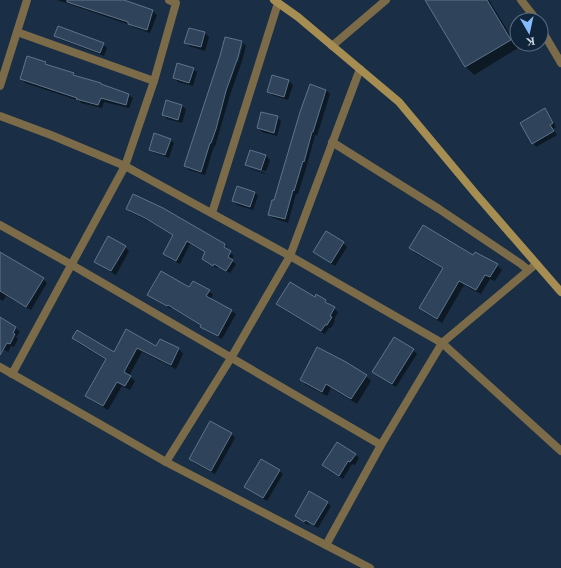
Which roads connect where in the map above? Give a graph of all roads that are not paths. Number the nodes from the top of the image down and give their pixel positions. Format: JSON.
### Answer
{"nodes":[{"id":1,"x":27,"y":0,"type":"edge"},
{"id":2,"x":169,"y":0,"type":"edge"},
{"id":3,"x":386,"y":0,"type":"edge"},
{"id":4,"x":521,"y":0,"type":"edge"},
{"id":5,"x":276,"y":2,"type":"edge"},
{"id":6,"x":530,"y":12,"type":"edge"},
{"id":7,"x":17,"y":32,"type":"junction"},
{"id":8,"x":549,"y":43,"type":"edge"},
{"id":9,"x":332,"y":46,"type":"junction"},
{"id":10,"x":561,"y":63,"type":"edge"},
{"id":11,"x":360,"y":69,"type":"junction"},
{"id":12,"x":154,"y":81,"type":"junction"},
{"id":13,"x":0,"y":86,"type":"edge"},
{"id":14,"x":0,"y":116,"type":"edge"},
{"id":15,"x":332,"y":142,"type":"junction"},
{"id":16,"x":125,"y":166,"type":"junction"},
{"id":17,"x":212,"y":213,"type":"junction"},
{"id":18,"x":0,"y":225,"type":"edge"},
{"id":19,"x":290,"y":256,"type":"junction"},
{"id":20,"x":72,"y":264,"type":"junction"},
{"id":21,"x":536,"y":264,"type":"junction"},
{"id":22,"x":528,"y":270,"type":"junction"},
{"id":23,"x":561,"y":292,"type":"edge"},
{"id":24,"x":442,"y":343,"type":"junction"},
{"id":25,"x":231,"y":358,"type":"junction"},
{"id":26,"x":0,"y":367,"type":"edge"},
{"id":27,"x":12,"y":374,"type":"junction"},
{"id":28,"x":381,"y":445,"type":"junction"},
{"id":29,"x":561,"y":451,"type":"edge"},
{"id":30,"x":166,"y":462,"type":"junction"},
{"id":31,"x":326,"y":545,"type":"junction"},
{"id":32,"x":370,"y":568,"type":"edge"}],
"edges":[{"from":1,"to":7,"type":"street"},
{"from":2,"to":12,"type":"street"},
{"from":3,"to":9,"type":"street"},
{"from":4,"to":6,"type":"street"},
{"from":5,"to":9,"type":"main road"},
{"from":5,"to":17,"type":"street"},
{"from":7,"to":12,"type":"street"},
{"from":7,"to":13,"type":"street"},
{"from":8,"to":10,"type":"street"},
{"from":9,"to":11,"type":"main road"},
{"from":11,"to":15,"type":"street"},
{"from":11,"to":21,"type":"main road"},
{"from":12,"to":16,"type":"street"},
{"from":14,"to":16,"type":"street"},
{"from":15,"to":19,"type":"street"},
{"from":15,"to":22,"type":"street"},
{"from":16,"to":17,"type":"street"},
{"from":16,"to":20,"type":"street"},
{"from":17,"to":19,"type":"street"},
{"from":18,"to":20,"type":"street"},
{"from":19,"to":24,"type":"street"},
{"from":19,"to":25,"type":"street"},
{"from":20,"to":25,"type":"street"},
{"from":20,"to":27,"type":"street"},
{"from":21,"to":22,"type":"street"},
{"from":21,"to":23,"type":"main road"},
{"from":22,"to":24,"type":"street"},
{"from":24,"to":28,"type":"street"},
{"from":24,"to":29,"type":"street"},
{"from":25,"to":28,"type":"street"},
{"from":25,"to":30,"type":"street"},
{"from":26,"to":27,"type":"street"},
{"from":27,"to":30,"type":"street"},
{"from":28,"to":31,"type":"street"},
{"from":30,"to":31,"type":"street"},
{"from":31,"to":32,"type":"street"}]}
